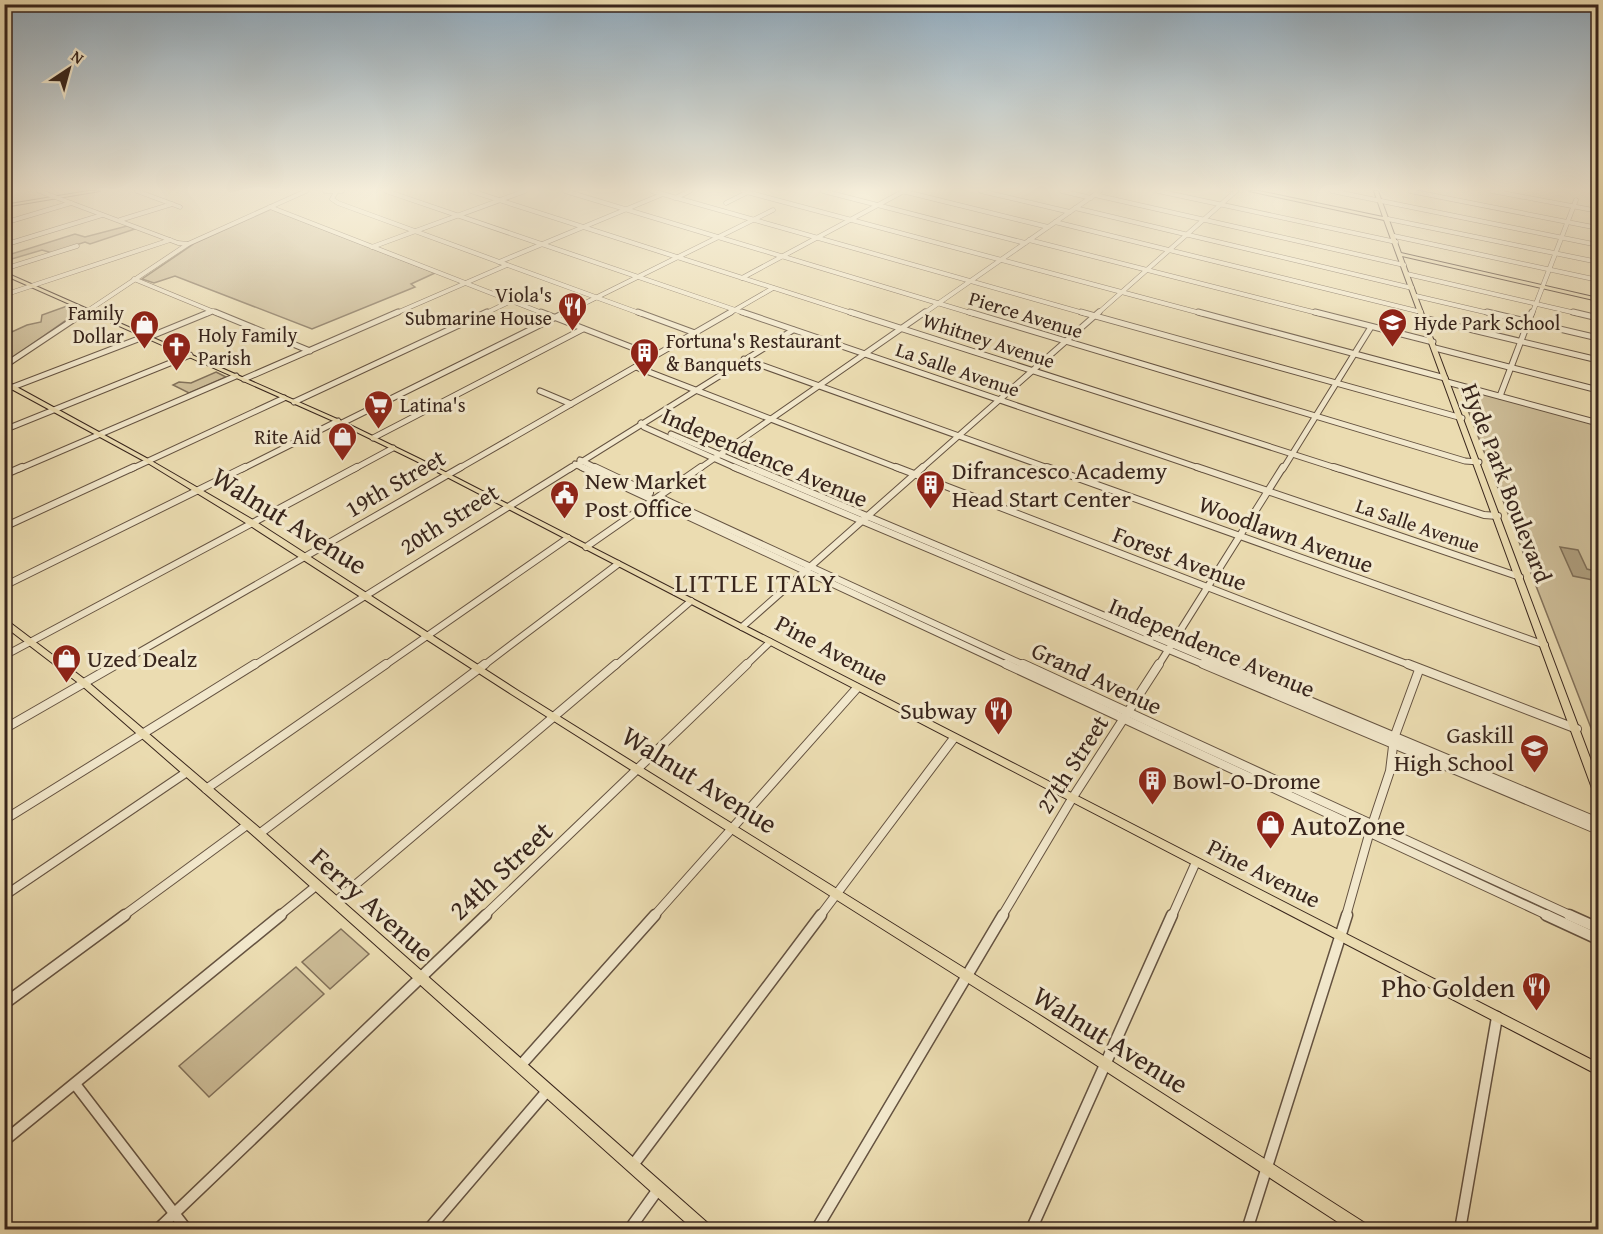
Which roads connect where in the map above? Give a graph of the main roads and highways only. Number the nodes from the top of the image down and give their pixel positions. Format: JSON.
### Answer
{"nodes":[{"id":1,"x":1398,"y":249,"type":"edge"},
{"id":2,"x":1400,"y":254,"type":"junction"},
{"id":3,"x":4,"y":271,"type":"edge"},
{"id":4,"x":1599,"y":299,"type":"edge"},
{"id":5,"x":4,"y":382,"type":"edge"},
{"id":6,"x":4,"y":621,"type":"edge"},
{"id":7,"x":1599,"y":790,"type":"edge"},
{"id":8,"x":1599,"y":1069,"type":"edge"},
{"id":9,"x":705,"y":1230,"type":"edge"},
{"id":10,"x":1363,"y":1230,"type":"edge"}],
"edges":[{"from":1,"to":2,"type":"main road","name":"Hyde Park Boulevard"},
{"from":2,"to":4,"type":"main road"},
{"from":2,"to":7,"type":"main road","name":"Hyde Park Boulevard"},
{"from":3,"to":8,"type":"main road","name":"Pine Avenue"},
{"from":5,"to":10,"type":"main road","name":"Walnut Avenue"},
{"from":6,"to":9,"type":"main road","name":"Ferry Avenue"}]}
